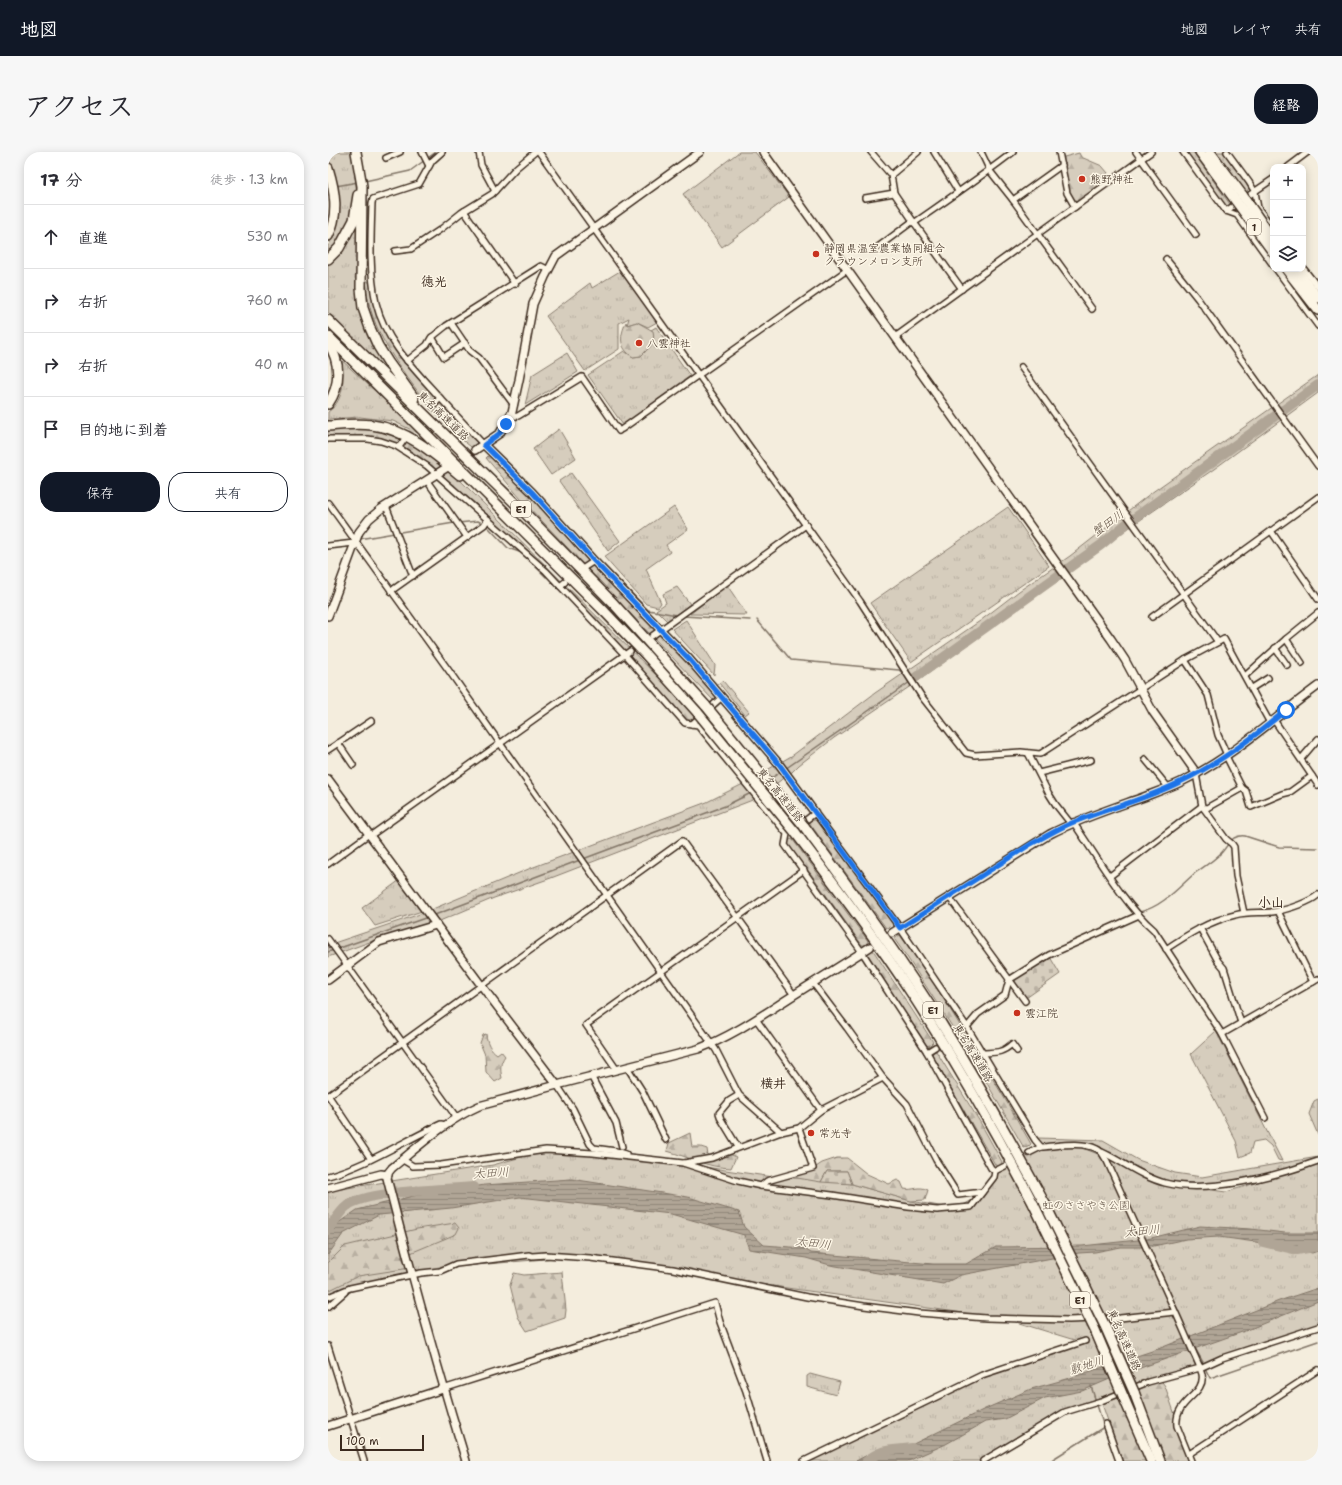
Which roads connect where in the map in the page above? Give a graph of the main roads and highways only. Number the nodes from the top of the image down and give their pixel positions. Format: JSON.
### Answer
{"nodes":[{"id":1,"x":1200,"y":152,"type":"edge"},
{"id":2,"x":1210,"y":152,"type":"edge"},
{"id":3,"x":357,"y":155,"type":"edge"},
{"id":4,"x":328,"y":168,"type":"edge"},
{"id":5,"x":1239,"y":199,"type":"junction"},
{"id":6,"x":328,"y":236,"type":"edge"},
{"id":7,"x":1270,"y":236,"type":"edge"},
{"id":8,"x":1270,"y":247,"type":"edge"},
{"id":9,"x":328,"y":259,"type":"edge"},
{"id":10,"x":1288,"y":272,"type":"edge"},
{"id":11,"x":1298,"y":272,"type":"edge"},
{"id":12,"x":1318,"y":298,"type":"edge"},
{"id":13,"x":1318,"y":310,"type":"edge"},
{"id":14,"x":328,"y":320,"type":"edge"},
{"id":15,"x":328,"y":336,"type":"edge"},
{"id":16,"x":328,"y":343,"type":"edge"},
{"id":17,"x":328,"y":404,"type":"edge"},
{"id":18,"x":435,"y":425,"type":"junction"},
{"id":19,"x":328,"y":426,"type":"edge"},
{"id":20,"x":547,"y":554,"type":"junction"},
{"id":21,"x":1151,"y":1461,"type":"edge"},
{"id":22,"x":1160,"y":1461,"type":"edge"}],
"edges":[{"from":1,"to":5,"type":"highway","number":"1"},
{"from":2,"to":5,"type":"highway","number":"1"},
{"from":3,"to":9,"type":"highway"},
{"from":3,"to":18,"type":"highway"},
{"from":4,"to":6,"type":"highway"},
{"from":5,"to":7,"type":"highway","number":"1","bridge":true},
{"from":5,"to":8,"type":"highway","number":"1","bridge":true},
{"from":10,"to":13,"type":"highway"},
{"from":11,"to":12,"type":"highway"},
{"from":14,"to":18,"type":"highway","name":"東名高速道路","number":"E1"},
{"from":15,"to":20,"type":"highway","name":"東名高速道路","number":"E1"},
{"from":16,"to":17,"type":"highway"},
{"from":18,"to":22,"type":"highway","name":"東名高速道路","number":"E1","bridge":true},
{"from":19,"to":20,"type":"highway"},
{"from":20,"to":21,"type":"highway","name":"東名高速道路","number":"E1","bridge":true}]}
